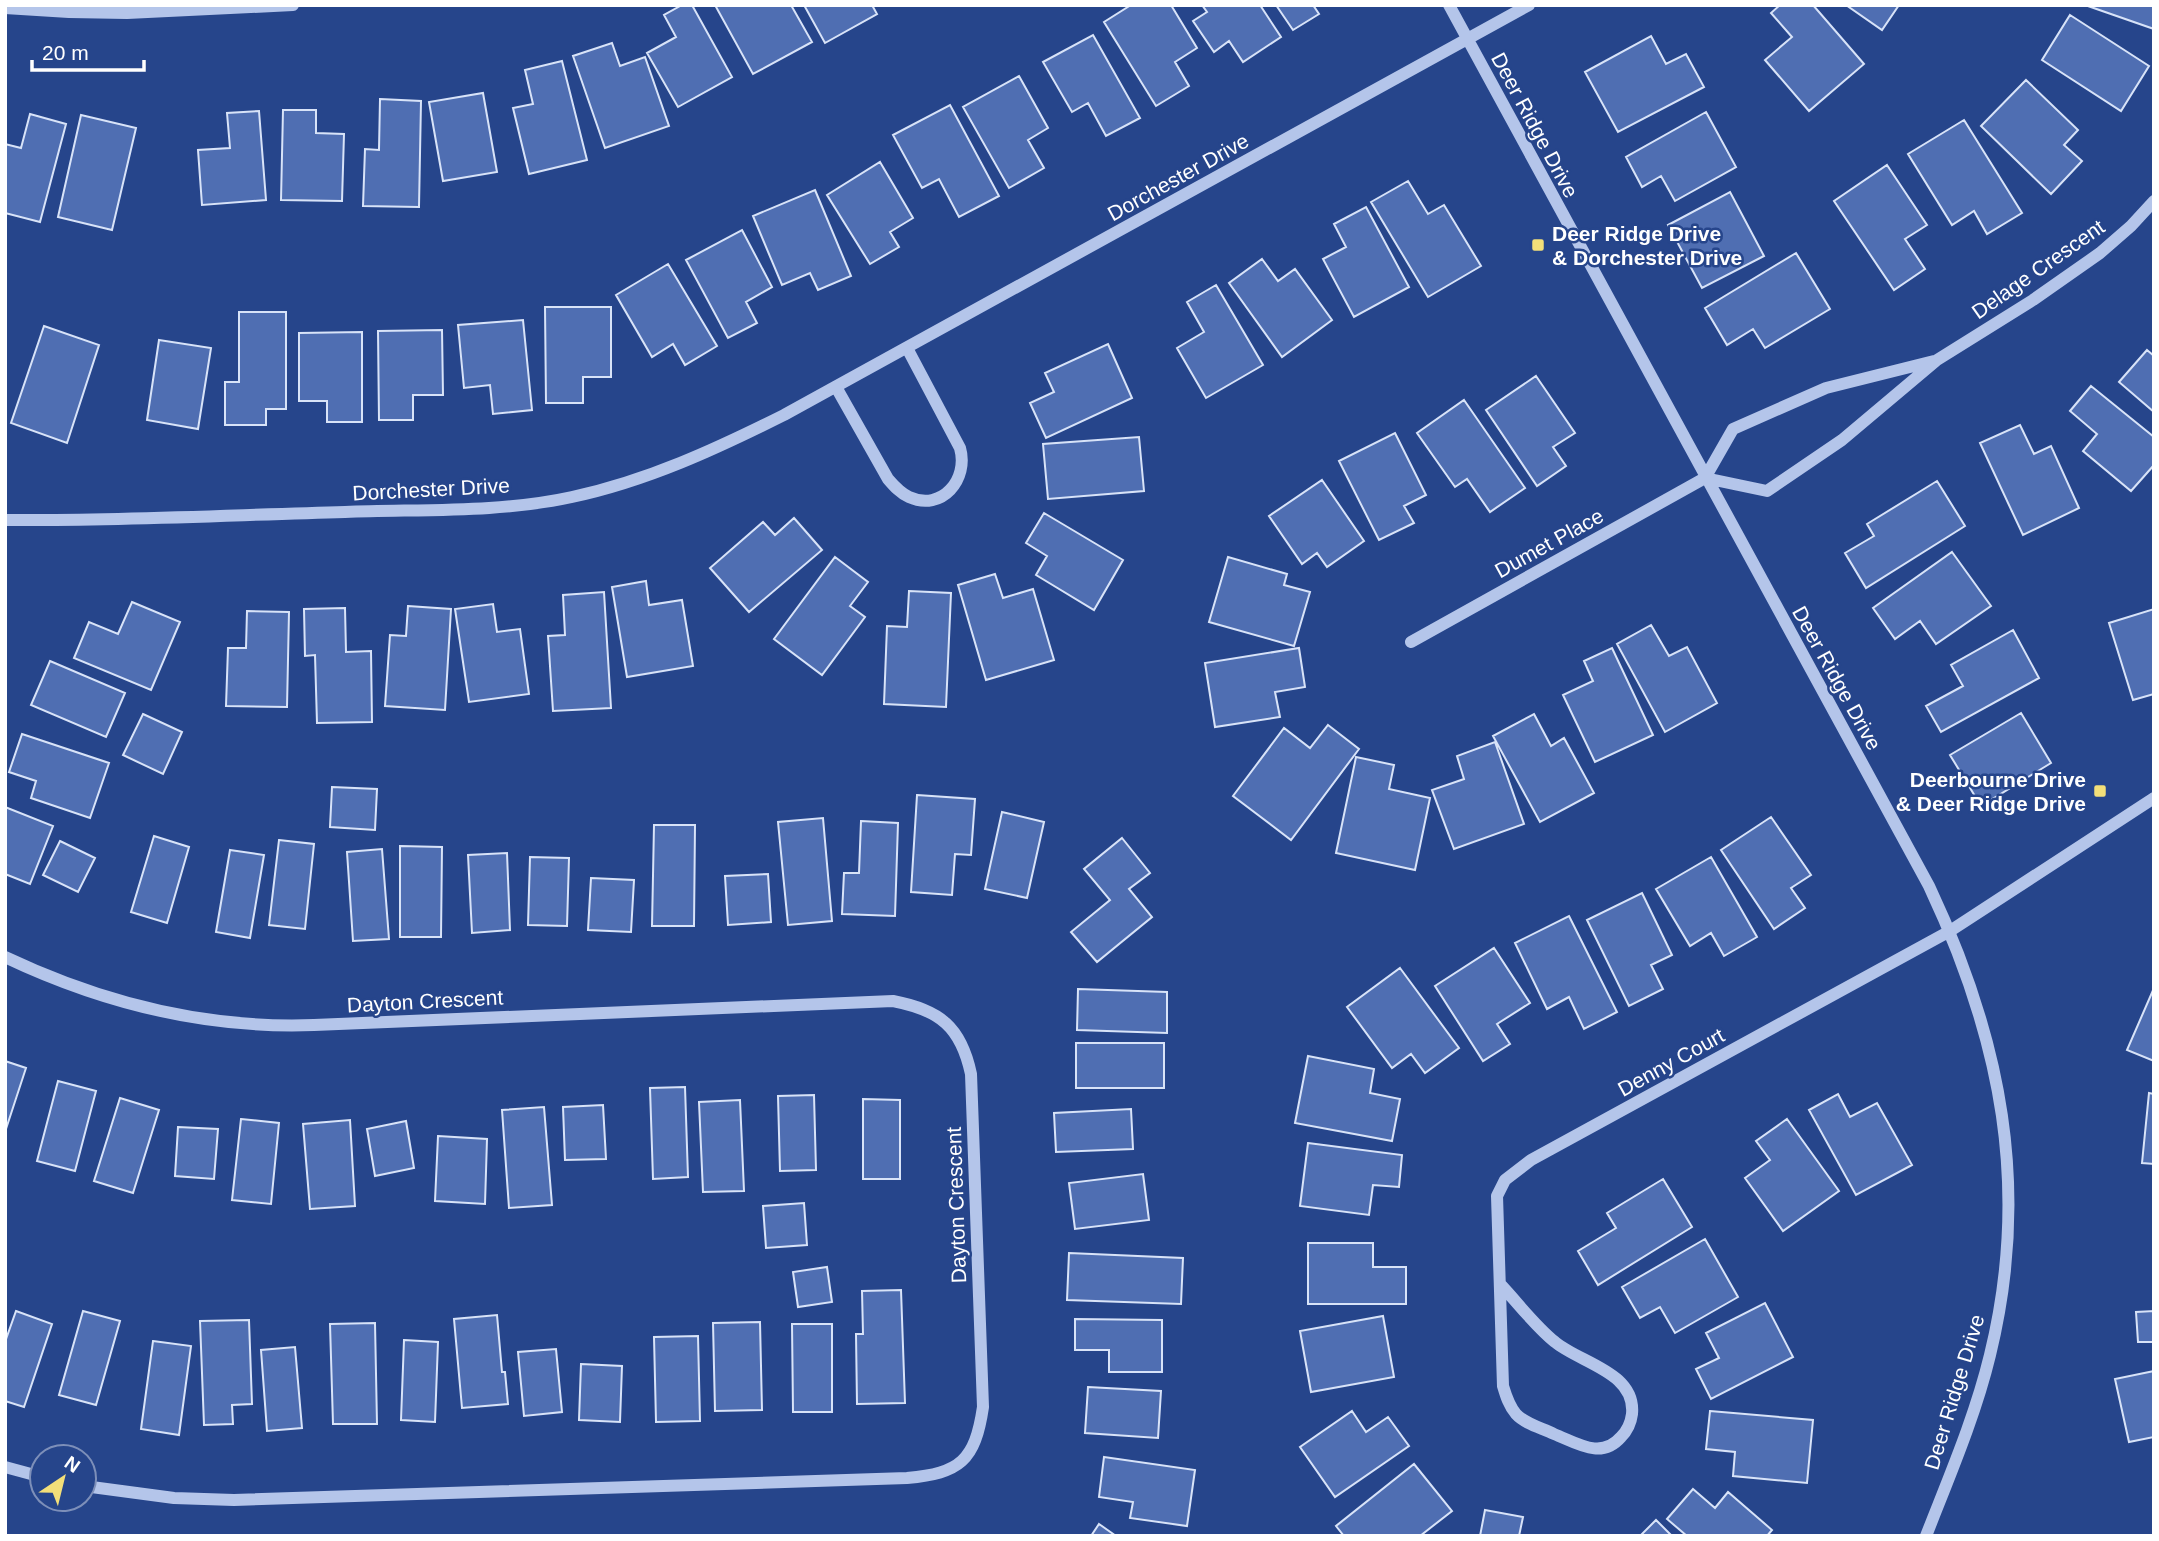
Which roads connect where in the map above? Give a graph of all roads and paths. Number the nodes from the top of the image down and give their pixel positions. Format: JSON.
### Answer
{"nodes":[{"id":1,"x":293,"y":5,"type":"edge"},
{"id":2,"x":1448,"y":5,"type":"edge"},
{"id":3,"x":1529,"y":5,"type":"edge"},
{"id":4,"x":214,"y":7,"type":"edge"},
{"id":5,"x":5,"y":8,"type":"edge"},
{"id":6,"x":1468,"y":40,"type":"junction"},
{"id":7,"x":2154,"y":201,"type":"edge"},
{"id":8,"x":907,"y":348,"type":"junction"},
{"id":9,"x":1937,"y":360,"type":"junction"},
{"id":10,"x":835,"y":387,"type":"junction"},
{"id":11,"x":1705,"y":478,"type":"junction"},
{"id":12,"x":6,"y":522,"type":"edge"},
{"id":13,"x":1412,"y":642,"type":"dead end"},
{"id":14,"x":2154,"y":798,"type":"edge"},
{"id":15,"x":1950,"y":931,"type":"junction"},
{"id":16,"x":5,"y":957,"type":"edge"},
{"id":17,"x":1500,"y":1284,"type":"junction"},
{"id":18,"x":5,"y":1468,"type":"edge"},
{"id":19,"x":28,"y":1474,"type":"edge"},
{"id":20,"x":98,"y":1488,"type":"edge"},
{"id":21,"x":1926,"y":1536,"type":"edge"}],
"edges":[{"from":1,"to":4,"type":"street"},
{"from":2,"to":6,"type":"street","name":"Deer Ridge Drive"},
{"from":3,"to":6,"type":"street","name":"Dorchester Drive"},
{"from":4,"to":5,"type":"street"},
{"from":6,"to":8,"type":"street","name":"Dorchester Drive"},
{"from":6,"to":11,"type":"street","name":"Deer Ridge Drive"},
{"from":7,"to":9,"type":"street","name":"Delage Crescent"},
{"from":8,"to":10,"type":"street","name":"Dorchester Drive"},
{"from":8,"to":10,"type":"street"},
{"from":9,"to":11,"type":"street","name":"Delage Crescent"},
{"from":9,"to":11,"type":"street","name":"Delage Crescent"},
{"from":10,"to":12,"type":"street","name":"Dorchester Drive"},
{"from":11,"to":13,"type":"street","name":"Dumet Place"},
{"from":11,"to":15,"type":"street","name":"Deer Ridge Drive"},
{"from":14,"to":15,"type":"street","name":"Denny Court"},
{"from":15,"to":17,"type":"street","name":"Denny Court"},
{"from":15,"to":21,"type":"street","name":"Deer Ridge Drive"},
{"from":16,"to":20,"type":"street","name":"Dayton Crescent"},
{"from":17,"to":17,"type":"street","name":"Denny Court"},
{"from":18,"to":19,"type":"street"}]}
